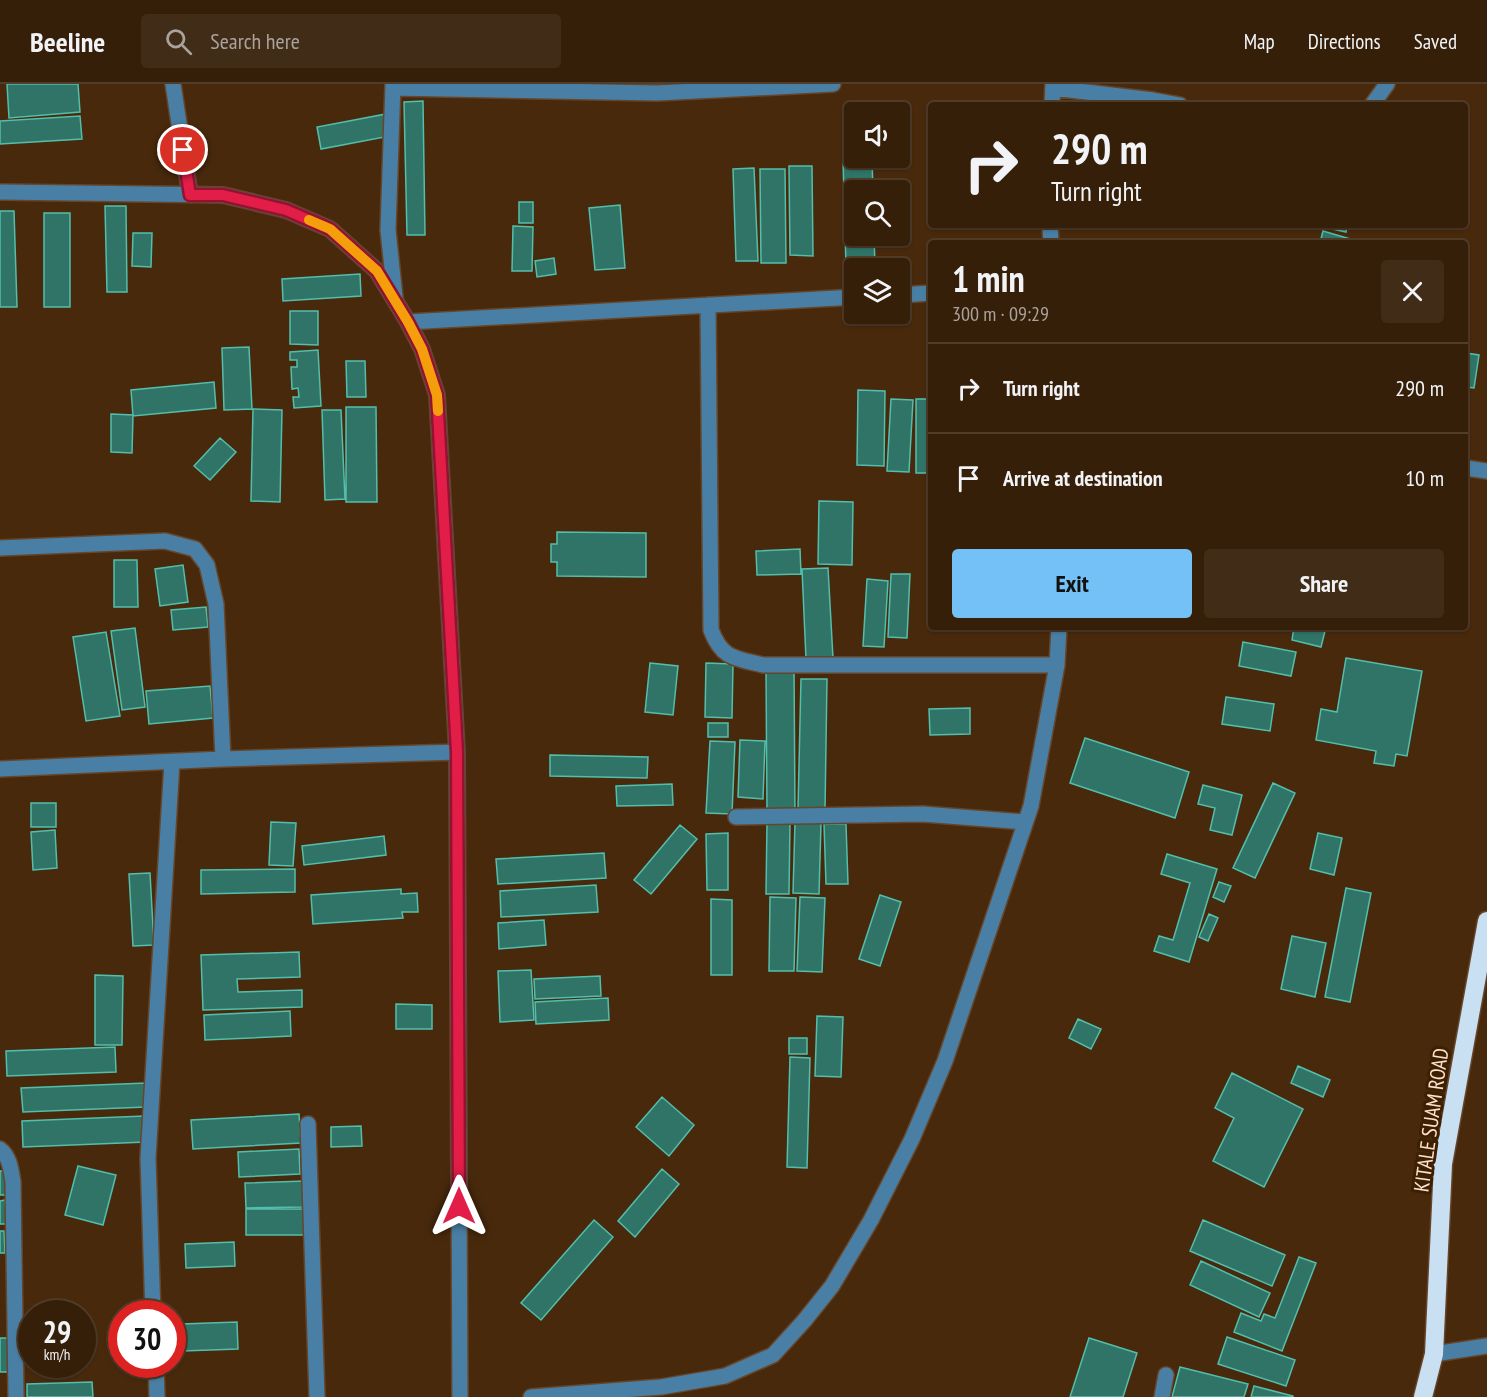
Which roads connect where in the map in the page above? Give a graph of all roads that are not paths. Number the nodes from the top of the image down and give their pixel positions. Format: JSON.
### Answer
{"nodes":[{"id":1,"x":173,"y":84,"type":"edge"},
{"id":2,"x":833,"y":84,"type":"edge"},
{"id":3,"x":1387,"y":84,"type":"edge"},
{"id":4,"x":393,"y":86,"type":"edge"},
{"id":5,"x":1053,"y":86,"type":"edge"},
{"id":6,"x":1052,"y":102,"type":"edge"},
{"id":7,"x":1164,"y":102,"type":"edge"},
{"id":8,"x":1374,"y":102,"type":"edge"},
{"id":9,"x":0,"y":192,"type":"edge"},
{"id":10,"x":190,"y":195,"type":"junction"},
{"id":11,"x":928,"y":293,"type":"edge"},
{"id":12,"x":910,"y":294,"type":"edge"},
{"id":13,"x":844,"y":298,"type":"edge"},
{"id":14,"x":395,"y":301,"type":"junction"},
{"id":15,"x":708,"y":305,"type":"junction"},
{"id":16,"x":408,"y":322,"type":"junction"},
{"id":17,"x":1468,"y":468,"type":"edge"},
{"id":18,"x":1487,"y":471,"type":"edge"},
{"id":19,"x":0,"y":548,"type":"edge"},
{"id":20,"x":1059,"y":630,"type":"edge"},
{"id":21,"x":1057,"y":664,"type":"junction"},
{"id":22,"x":457,"y":752,"type":"junction"},
{"id":23,"x":223,"y":759,"type":"junction"},
{"id":24,"x":172,"y":762,"type":"junction"},
{"id":25,"x":0,"y":770,"type":"edge"},
{"id":26,"x":736,"y":817,"type":"dead end"},
{"id":27,"x":1024,"y":822,"type":"junction"},
{"id":28,"x":1487,"y":921,"type":"edge"},
{"id":29,"x":308,"y":1124,"type":"dead end"},
{"id":30,"x":0,"y":1149,"type":"edge"},
{"id":31,"x":153,"y":1300,"type":"edge"},
{"id":32,"x":1487,"y":1346,"type":"edge"},
{"id":33,"x":1434,"y":1354,"type":"junction"},
{"id":34,"x":1166,"y":1375,"type":"dead end"},
{"id":35,"x":156,"y":1378,"type":"edge"},
{"id":36,"x":16,"y":1397,"type":"edge"},
{"id":37,"x":157,"y":1397,"type":"edge"},
{"id":38,"x":317,"y":1397,"type":"edge"},
{"id":39,"x":460,"y":1397,"type":"edge"},
{"id":40,"x":531,"y":1397,"type":"edge"},
{"id":41,"x":1162,"y":1397,"type":"edge"},
{"id":42,"x":1423,"y":1397,"type":"edge"}],
"edges":[{"from":1,"to":10,"type":"street"},
{"from":2,"to":4,"type":"street"},
{"from":3,"to":8,"type":"street"},
{"from":4,"to":14,"type":"street"},
{"from":5,"to":6,"type":"street"},
{"from":5,"to":7,"type":"street"},
{"from":9,"to":10,"type":"street"},
{"from":10,"to":14,"type":"street"},
{"from":11,"to":12,"type":"street"},
{"from":13,"to":15,"type":"street"},
{"from":14,"to":16,"type":"street"},
{"from":15,"to":16,"type":"street"},
{"from":15,"to":21,"type":"street"},
{"from":16,"to":22,"type":"street"},
{"from":17,"to":18,"type":"street"},
{"from":19,"to":23,"type":"street"},
{"from":20,"to":21,"type":"street"},
{"from":21,"to":27,"type":"street"},
{"from":22,"to":23,"type":"street"},
{"from":22,"to":39,"type":"street"},
{"from":23,"to":24,"type":"street"},
{"from":24,"to":25,"type":"street"},
{"from":24,"to":31,"type":"street"},
{"from":26,"to":27,"type":"street"},
{"from":27,"to":40,"type":"street"},
{"from":28,"to":33,"type":"highway","name":"KITALE SUAM ROAD"},
{"from":29,"to":38,"type":"street"},
{"from":30,"to":36,"type":"street"},
{"from":32,"to":33,"type":"street"},
{"from":33,"to":42,"type":"highway","name":"KITALE SUAM ROAD"},
{"from":34,"to":41,"type":"street"},
{"from":35,"to":37,"type":"street"}]}
